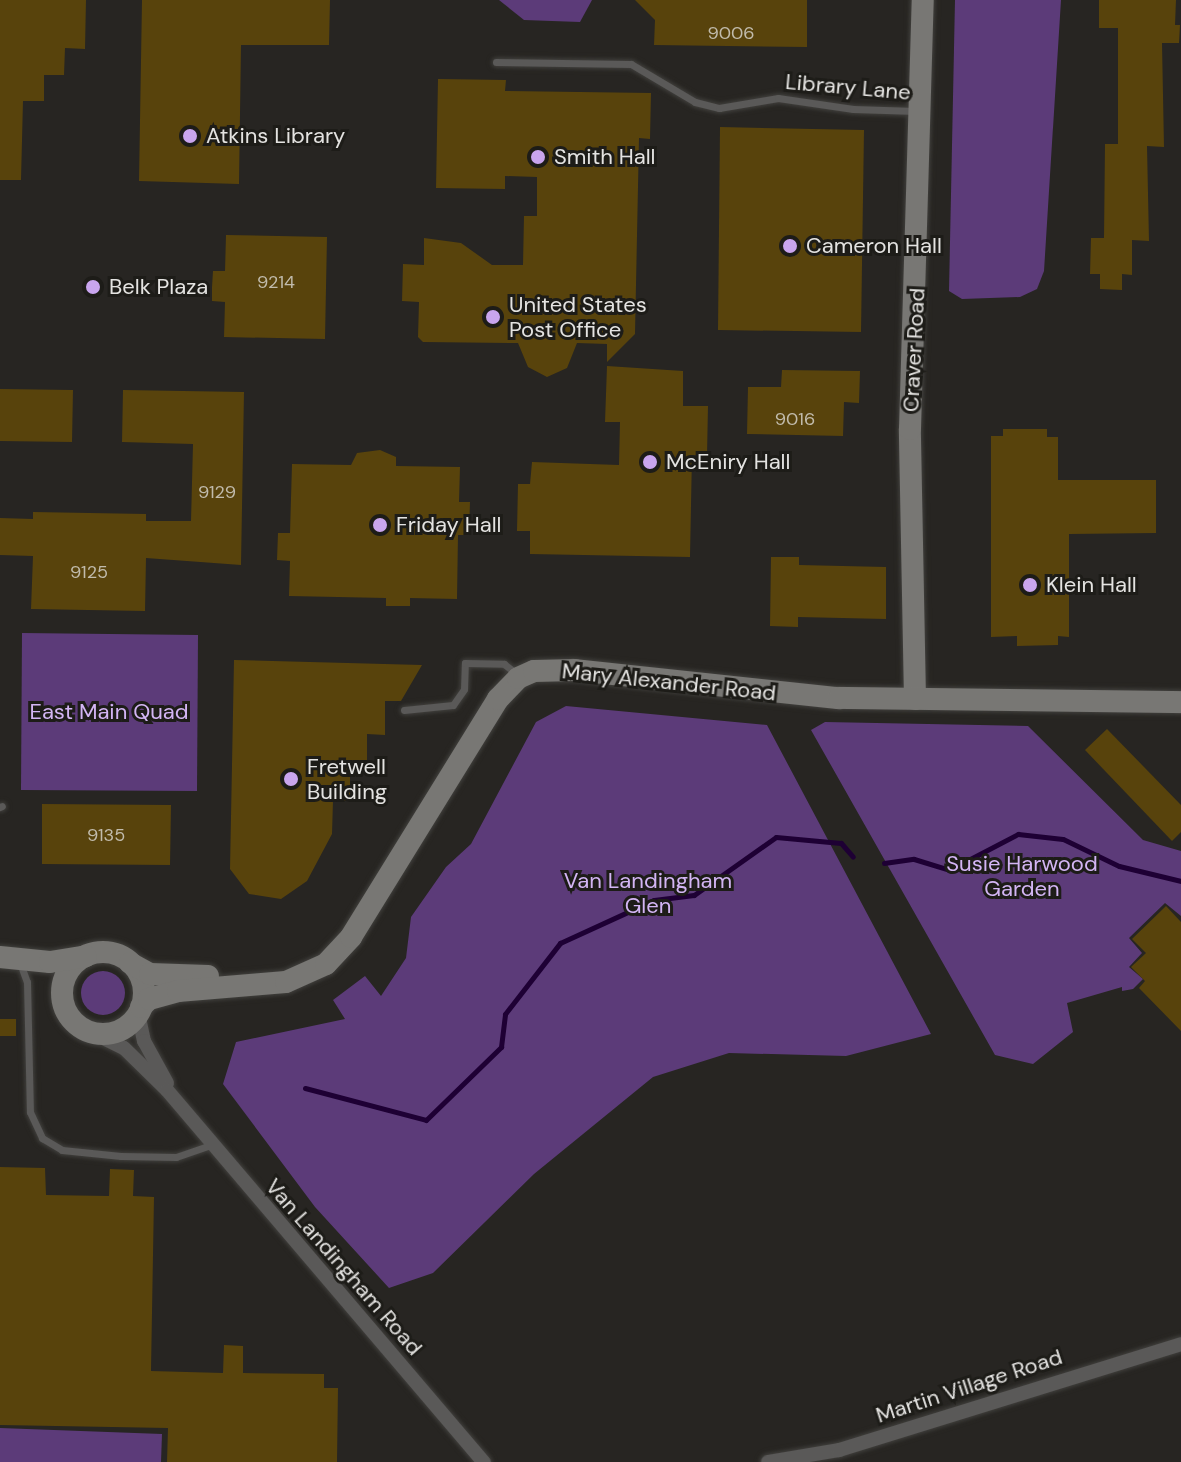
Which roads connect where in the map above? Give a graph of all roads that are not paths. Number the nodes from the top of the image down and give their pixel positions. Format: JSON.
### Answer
{"nodes":[{"id":1,"x":923,"y":0,"type":"edge"},
{"id":2,"x":496,"y":62,"type":"dead end"},
{"id":3,"x":921,"y":110,"type":"junction"},
{"id":4,"x":520,"y":677,"type":"junction"},
{"id":5,"x":915,"y":699,"type":"junction"},
{"id":6,"x":1181,"y":702,"type":"edge"},
{"id":7,"x":404,"y":710,"type":"dead end"},
{"id":8,"x":92,"y":954,"type":"junction"},
{"id":9,"x":9,"y":959,"type":"edge"},
{"id":10,"x":130,"y":963,"type":"junction"},
{"id":11,"x":268,"y":983,"type":"junction"},
{"id":12,"x":64,"y":1007,"type":"junction"},
{"id":13,"x":140,"y":1010,"type":"junction"},
{"id":14,"x":93,"y":1033,"type":"junction"},
{"id":15,"x":174,"y":1098,"type":"junction"},
{"id":16,"x":210,"y":1145,"type":"junction"},
{"id":17,"x":1181,"y":1344,"type":"edge"},
{"id":18,"x":484,"y":1462,"type":"edge"},
{"id":19,"x":768,"y":1462,"type":"edge"}],
"edges":[{"from":1,"to":3,"type":"street","name":"Craver Road"},
{"from":2,"to":3,"type":"lane","name":"Library Lane"},
{"from":3,"to":5,"type":"street","name":"Craver Road"},
{"from":4,"to":5,"type":"street","name":"Mary Alexander Road"},
{"from":4,"to":7,"type":"lane"},
{"from":4,"to":11,"type":"street"},
{"from":5,"to":6,"type":"street","name":"Mary Alexander Road"},
{"from":8,"to":9,"type":"street"},
{"from":8,"to":10,"type":"street"},
{"from":8,"to":12,"type":"street"},
{"from":9,"to":12,"type":"street"},
{"from":9,"to":16,"type":"lane"},
{"from":10,"to":11,"type":"street"},
{"from":10,"to":13,"type":"street"},
{"from":11,"to":13,"type":"street"},
{"from":12,"to":14,"type":"street"},
{"from":13,"to":14,"type":"street"},
{"from":13,"to":15,"type":"street","name":"Van Landingham Road"},
{"from":14,"to":15,"type":"street","name":"Van Landingham Road"},
{"from":15,"to":16,"type":"street","name":"Van Landingham Road"},
{"from":16,"to":18,"type":"street","name":"Van Landingham Road"},
{"from":17,"to":19,"type":"street","name":"Martin Village Road"}]}
